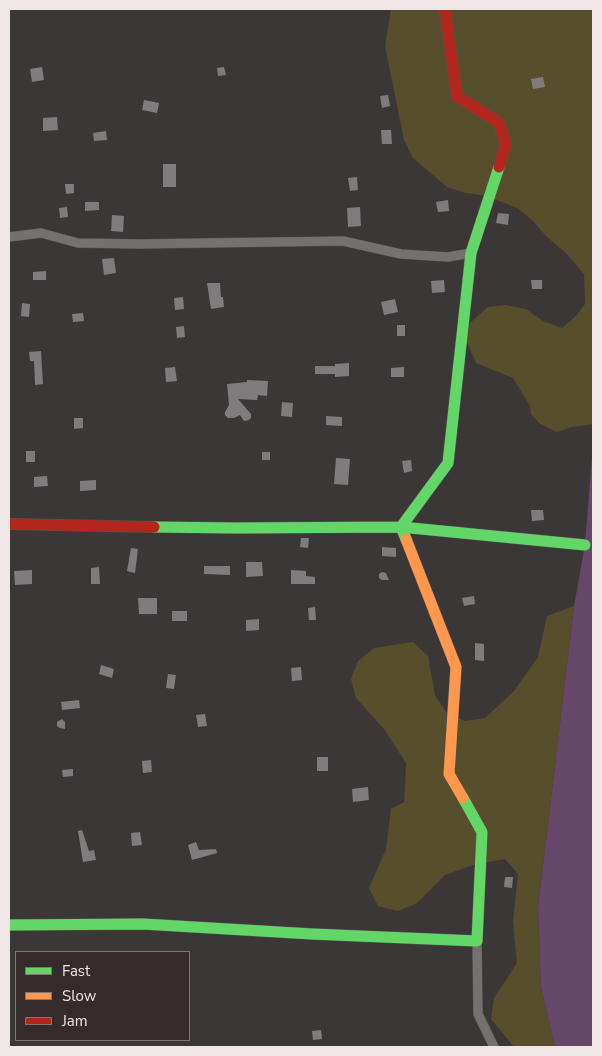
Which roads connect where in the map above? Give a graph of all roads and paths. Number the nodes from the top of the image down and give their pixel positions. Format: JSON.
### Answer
{"nodes":[{"id":1,"x":446,"y":9,"type":"edge"},
{"id":2,"x":9,"y":236,"type":"edge"},
{"id":3,"x":471,"y":254,"type":"junction"},
{"id":4,"x":9,"y":524,"type":"edge"},
{"id":5,"x":401,"y":527,"type":"junction"},
{"id":6,"x":585,"y":545,"type":"dead end"},
{"id":7,"x":9,"y":925,"type":"edge"},
{"id":8,"x":477,"y":941,"type":"junction"},
{"id":9,"x":494,"y":1047,"type":"edge"}],
"edges":[{"from":1,"to":3,"type":"street"},
{"from":2,"to":3,"type":"street"},
{"from":3,"to":5,"type":"street"},
{"from":4,"to":5,"type":"street"},
{"from":5,"to":6,"type":"street"},
{"from":5,"to":8,"type":"street"},
{"from":7,"to":8,"type":"street"},
{"from":8,"to":9,"type":"street"}]}
